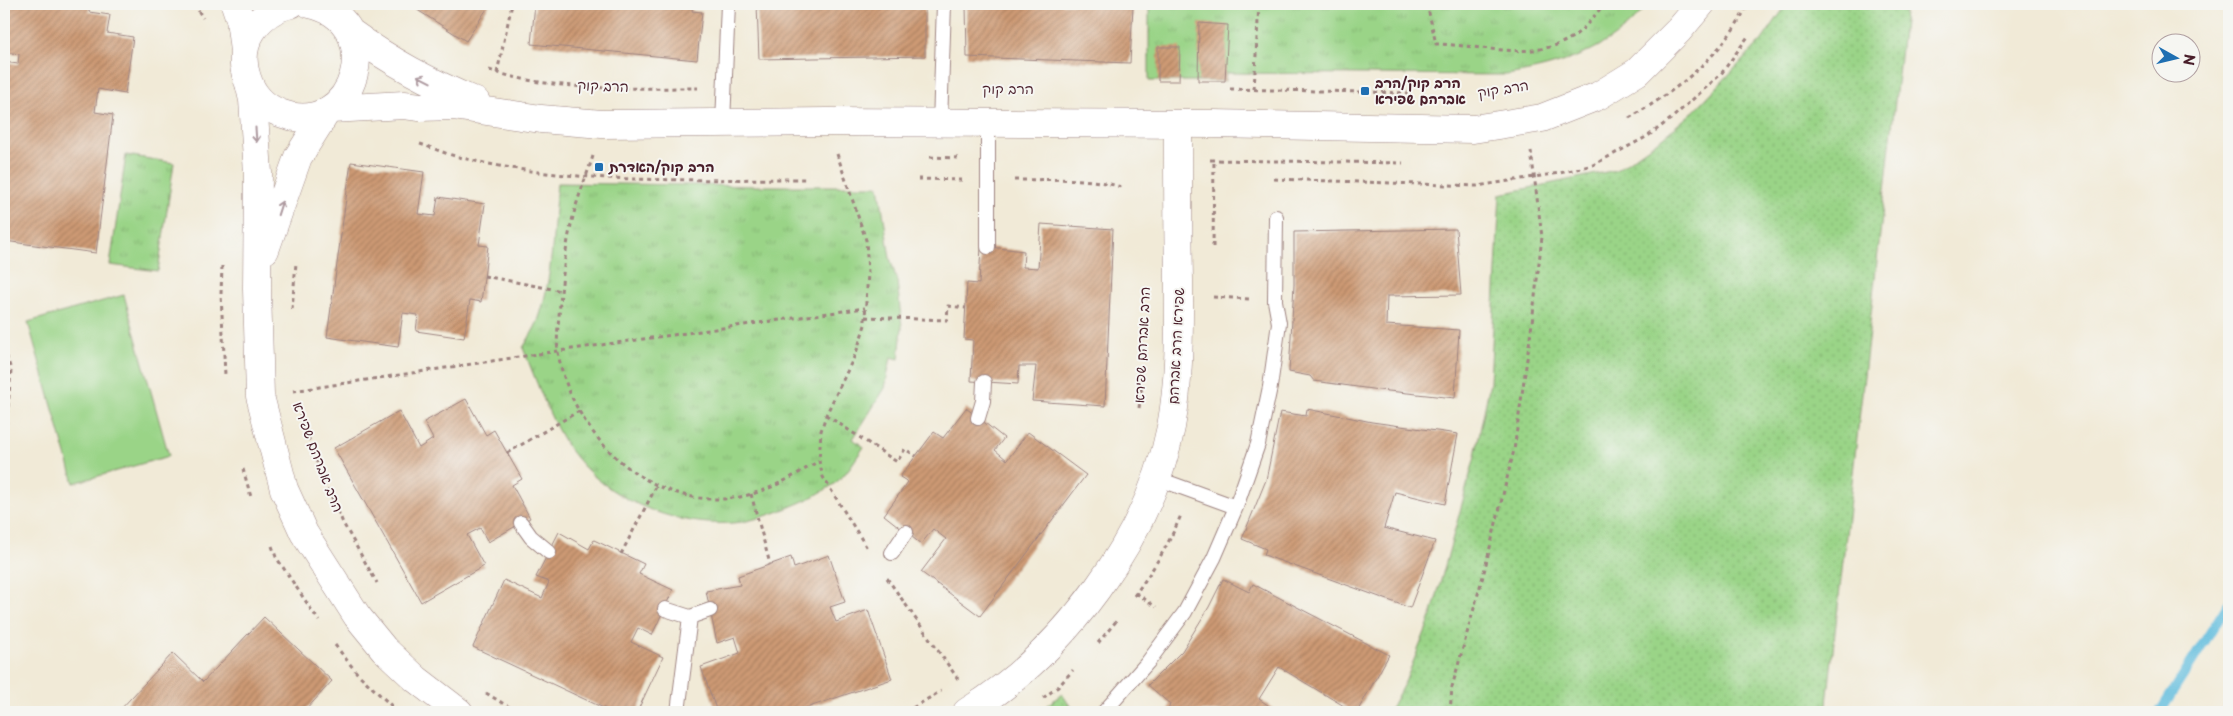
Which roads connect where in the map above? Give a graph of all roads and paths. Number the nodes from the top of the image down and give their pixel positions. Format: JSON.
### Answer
{"nodes":[{"id":1,"x":235,"y":4,"type":"edge"},
{"id":2,"x":308,"y":4,"type":"edge"},
{"id":3,"x":512,"y":4,"type":"edge"},
{"id":4,"x":728,"y":4,"type":"edge"},
{"id":5,"x":944,"y":4,"type":"edge"},
{"id":6,"x":1259,"y":4,"type":"edge"},
{"id":7,"x":1427,"y":4,"type":"edge"},
{"id":8,"x":1602,"y":4,"type":"edge"},
{"id":9,"x":1691,"y":4,"type":"edge"},
{"id":10,"x":1701,"y":4,"type":"edge"},
{"id":11,"x":1679,"y":30,"type":"junction"},
{"id":12,"x":350,"y":32,"type":"junction"},
{"id":13,"x":244,"y":52,"type":"junction"},
{"id":14,"x":483,"y":68,"type":"dead end"},
{"id":15,"x":497,"y":73,"type":"junction"},
{"id":16,"x":250,"y":87,"type":"junction"},
{"id":17,"x":724,"y":88,"type":"junction"},
{"id":18,"x":1254,"y":89,"type":"junction"},
{"id":19,"x":1225,"y":90,"type":"dead end"},
{"id":20,"x":1412,"y":93,"type":"dead end"},
{"id":21,"x":329,"y":110,"type":"junction"},
{"id":22,"x":501,"y":112,"type":"junction"},
{"id":23,"x":1526,"y":120,"type":"junction"},
{"id":24,"x":827,"y":122,"type":"junction"},
{"id":25,"x":723,"y":123,"type":"junction"},
{"id":26,"x":602,"y":124,"type":"junction"},
{"id":27,"x":940,"y":124,"type":"junction"},
{"id":28,"x":988,"y":124,"type":"junction"},
{"id":29,"x":1178,"y":125,"type":"junction"},
{"id":30,"x":1254,"y":125,"type":"junction"},
{"id":31,"x":420,"y":144,"type":"dead end"},
{"id":32,"x":586,"y":176,"type":"junction"},
{"id":33,"x":805,"y":179,"type":"dead end"},
{"id":34,"x":918,"y":180,"type":"dead end"},
{"id":35,"x":988,"y":180,"type":"junction"},
{"id":36,"x":1124,"y":188,"type":"dead end"},
{"id":37,"x":1276,"y":217,"type":"dead end"},
{"id":38,"x":988,"y":247,"type":"dead end"},
{"id":39,"x":297,"y":258,"type":"dead end"},
{"id":40,"x":257,"y":270,"type":"junction"},
{"id":41,"x":484,"y":276,"type":"dead end"},
{"id":42,"x":562,"y":291,"type":"junction"},
{"id":43,"x":865,"y":308,"type":"junction"},
{"id":44,"x":966,"y":308,"type":"dead end"},
{"id":45,"x":292,"y":313,"type":"dead end"},
{"id":46,"x":865,"y":316,"type":"junction"},
{"id":47,"x":4,"y":348,"type":"edge"},
{"id":48,"x":558,"y":351,"type":"junction"},
{"id":49,"x":1142,"y":378,"type":"dead end"},
{"id":50,"x":984,"y":382,"type":"dead end"},
{"id":51,"x":292,"y":383,"type":"dead end"},
{"id":52,"x":293,"y":391,"type":"junction"},
{"id":53,"x":296,"y":400,"type":"dead end"},
{"id":54,"x":299,"y":410,"type":"dead end"},
{"id":55,"x":579,"y":411,"type":"junction"},
{"id":56,"x":1138,"y":413,"type":"dead end"},
{"id":57,"x":826,"y":415,"type":"junction"},
{"id":58,"x":978,"y":418,"type":"dead end"},
{"id":59,"x":507,"y":453,"type":"dead end"},
{"id":60,"x":916,"y":456,"type":"dead end"},
{"id":61,"x":4,"y":457,"type":"edge"},
{"id":62,"x":819,"y":461,"type":"junction"},
{"id":63,"x":823,"y":477,"type":"dead end"},
{"id":64,"x":1156,"y":478,"type":"junction"},
{"id":65,"x":657,"y":484,"type":"junction"},
{"id":66,"x":751,"y":494,"type":"junction"},
{"id":67,"x":1236,"y":507,"type":"junction"},
{"id":68,"x":521,"y":523,"type":"dead end"},
{"id":69,"x":906,"y":532,"type":"dead end"},
{"id":70,"x":549,"y":552,"type":"dead end"},
{"id":71,"x":892,"y":553,"type":"dead end"},
{"id":72,"x":621,"y":554,"type":"dead end"},
{"id":73,"x":770,"y":564,"type":"dead end"},
{"id":74,"x":380,"y":587,"type":"dead end"},
{"id":75,"x":665,"y":609,"type":"dead end"},
{"id":76,"x":710,"y":610,"type":"dead end"},
{"id":77,"x":690,"y":618,"type":"junction"},
{"id":78,"x":966,"y":674,"type":"dead end"},
{"id":79,"x":951,"y":684,"type":"dead end"},
{"id":80,"x":943,"y":689,"type":"dead end"},
{"id":81,"x":484,"y":692,"type":"dead end"},
{"id":82,"x":971,"y":710,"type":"edge"},
{"id":83,"x":459,"y":712,"type":"edge"},
{"id":84,"x":517,"y":712,"type":"edge"},
{"id":85,"x":678,"y":712,"type":"edge"},
{"id":86,"x":906,"y":712,"type":"edge"},
{"id":87,"x":1104,"y":712,"type":"edge"},
{"id":88,"x":1450,"y":712,"type":"edge"}],
"edges":[{"from":1,"to":13,"type":"street"},
{"from":2,"to":12,"type":"street"},
{"from":2,"to":13,"type":"street"},
{"from":3,"to":15,"type":"path"},
{"from":4,"to":17,"type":"lane"},
{"from":5,"to":27,"type":"lane"},
{"from":6,"to":18,"type":"path"},
{"from":7,"to":8,"type":"path"},
{"from":9,"to":11,"type":"street"},
{"from":10,"to":11,"type":"street"},
{"from":11,"to":23,"type":"street"},
{"from":12,"to":21,"type":"street"},
{"from":22,"to":12,"type":"street","one_way":true},
{"from":13,"to":16,"type":"street"},
{"from":14,"to":15,"type":"path","name":"הרב קוק"},
{"from":15,"to":17,"type":"path","name":"הרב קוק"},
{"from":16,"to":21,"type":"street"},
{"from":16,"to":40,"type":"street","one_way":true},
{"from":17,"to":25,"type":"lane"},
{"from":18,"to":19,"type":"path"},
{"from":18,"to":20,"type":"path"},
{"from":18,"to":30,"type":"path"},
{"from":21,"to":22,"type":"street"},
{"from":40,"to":21,"type":"street","one_way":true},
{"from":22,"to":26,"type":"street"},
{"from":23,"to":30,"type":"street"},
{"from":23,"to":88,"type":"path"},
{"from":24,"to":25,"type":"street"},
{"from":24,"to":27,"type":"street"},
{"from":24,"to":43,"type":"path"},
{"from":25,"to":26,"type":"street"},
{"from":26,"to":32,"type":"path"},
{"from":27,"to":28,"type":"street"},
{"from":28,"to":29,"type":"street"},
{"from":28,"to":35,"type":"lane"},
{"from":29,"to":30,"type":"street"},
{"from":29,"to":64,"type":"street","name":"שפירא הרב אברהם"},
{"from":31,"to":32,"type":"path"},
{"from":32,"to":33,"type":"path"},
{"from":32,"to":42,"type":"path"},
{"from":34,"to":35,"type":"path"},
{"from":35,"to":36,"type":"path"},
{"from":35,"to":38,"type":"lane"},
{"from":37,"to":67,"type":"lane"},
{"from":39,"to":45,"type":"path"},
{"from":40,"to":83,"type":"street"},
{"from":41,"to":42,"type":"path"},
{"from":42,"to":48,"type":"path"},
{"from":43,"to":46,"type":"path"},
{"from":43,"to":48,"type":"path"},
{"from":44,"to":46,"type":"path"},
{"from":46,"to":57,"type":"path"},
{"from":47,"to":61,"type":"path"},
{"from":48,"to":52,"type":"path"},
{"from":48,"to":55,"type":"path"},
{"from":49,"to":56,"type":"path","name":"הרב אברהם שפירא"},
{"from":50,"to":58,"type":"lane"},
{"from":51,"to":52,"type":"path","name":"הרב אברהם שפירא"},
{"from":52,"to":53,"type":"path","name":"הרב אברהם שפירא"},
{"from":54,"to":74,"type":"path","name":"הרב אברהם שפירא"},
{"from":55,"to":59,"type":"path"},
{"from":55,"to":65,"type":"path"},
{"from":57,"to":60,"type":"path"},
{"from":57,"to":62,"type":"path"},
{"from":62,"to":63,"type":"path"},
{"from":62,"to":66,"type":"path"},
{"from":64,"to":67,"type":"lane"},
{"from":64,"to":82,"type":"street","name":"שפירא הרב אברהם"},
{"from":65,"to":66,"type":"path"},
{"from":65,"to":72,"type":"path"},
{"from":66,"to":73,"type":"path"},
{"from":67,"to":87,"type":"lane"},
{"from":68,"to":70,"type":"lane"},
{"from":69,"to":71,"type":"lane"},
{"from":75,"to":77,"type":"lane"},
{"from":76,"to":77,"type":"lane"},
{"from":77,"to":85,"type":"lane"},
{"from":78,"to":79,"type":"path"},
{"from":80,"to":86,"type":"path"},
{"from":81,"to":84,"type":"path"}]}
